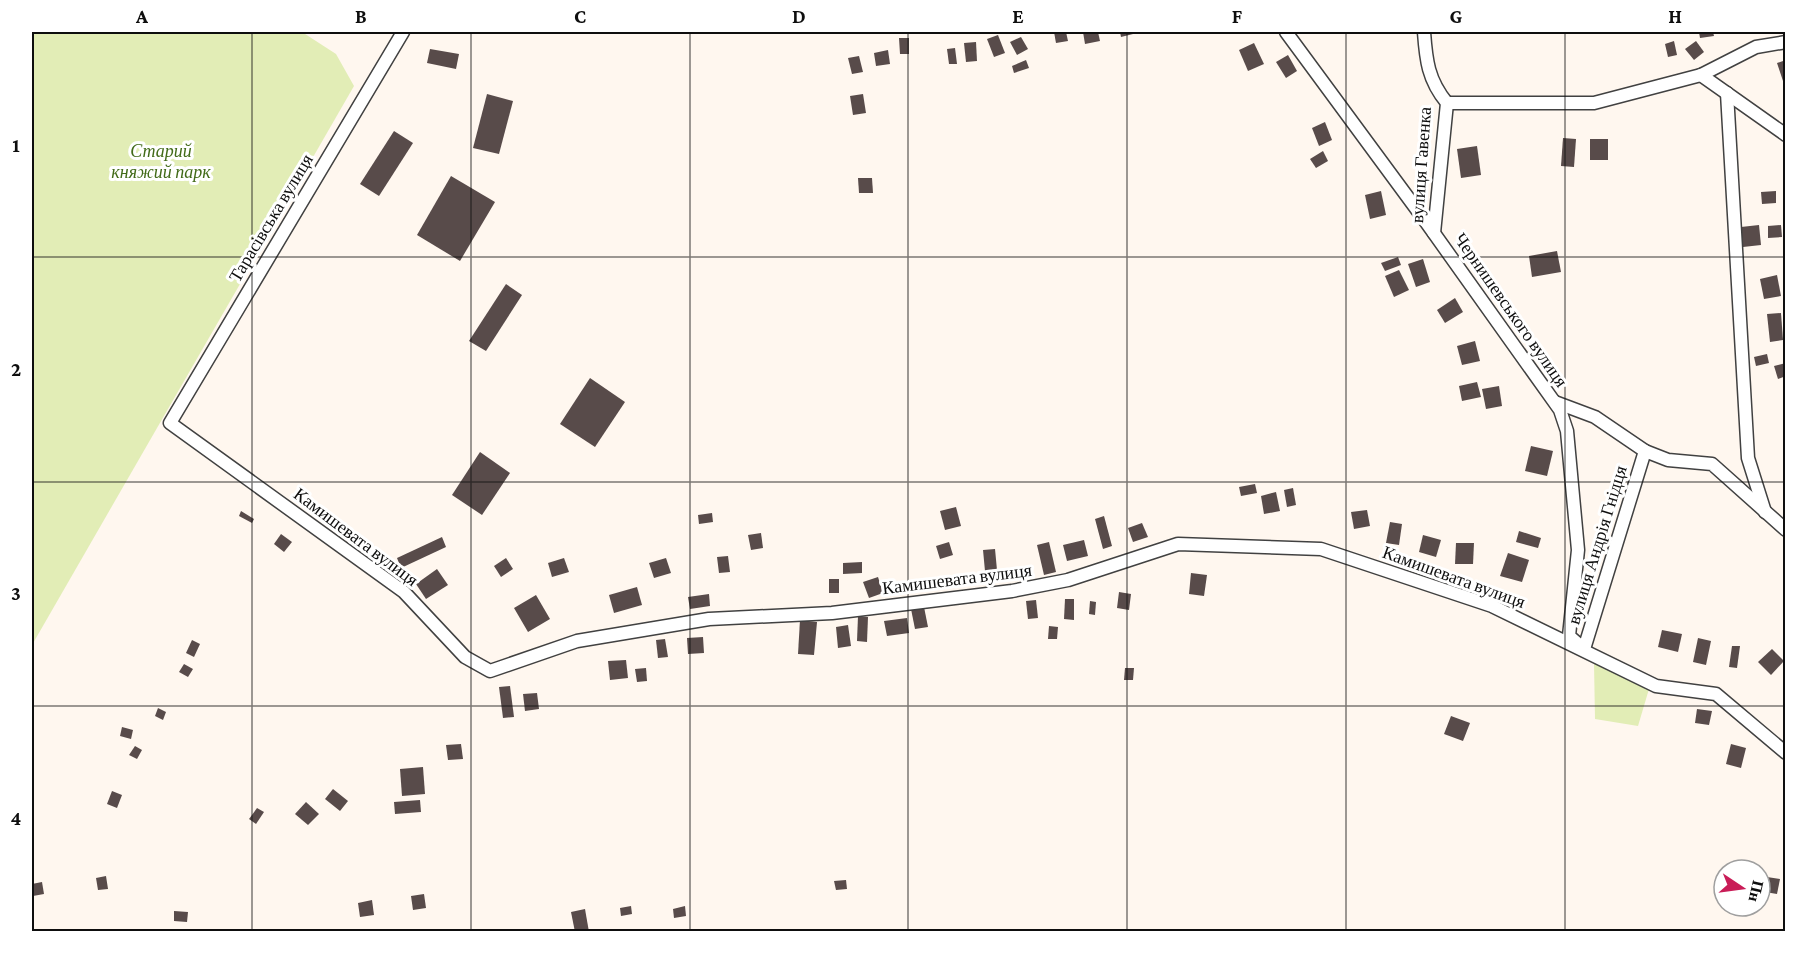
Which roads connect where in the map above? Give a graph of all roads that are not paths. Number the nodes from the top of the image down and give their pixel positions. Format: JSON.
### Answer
{"nodes":[{"id":1,"x":403,"y":32,"type":"edge"},
{"id":2,"x":1286,"y":32,"type":"edge"},
{"id":3,"x":1424,"y":32,"type":"edge"},
{"id":4,"x":1785,"y":42,"type":"edge"},
{"id":5,"x":1701,"y":75,"type":"junction"},
{"id":6,"x":1727,"y":93,"type":"junction"},
{"id":7,"x":1446,"y":104,"type":"junction"},
{"id":8,"x":1785,"y":135,"type":"edge"},
{"id":9,"x":1434,"y":233,"type":"junction"},
{"id":10,"x":1553,"y":401,"type":"junction"},
{"id":11,"x":170,"y":423,"type":"joint"},
{"id":12,"x":1645,"y":451,"type":"junction"},
{"id":13,"x":1765,"y":512,"type":"junction"},
{"id":14,"x":1785,"y":530,"type":"edge"},
{"id":15,"x":1584,"y":649,"type":"junction"},
{"id":16,"x":1785,"y":753,"type":"edge"}],
"edges":[{"from":1,"to":11,"type":"street","name":"Тарасівська вулиця"},
{"from":2,"to":9,"type":"street","name":"Чернишевського вулиця"},
{"from":3,"to":7,"type":"street","name":"вулиця Гавенка"},
{"from":4,"to":5,"type":"street"},
{"from":5,"to":6,"type":"street"},
{"from":5,"to":7,"type":"street"},
{"from":6,"to":8,"type":"street"},
{"from":6,"to":13,"type":"street"},
{"from":7,"to":9,"type":"street","name":"вулиця Гавенка"},
{"from":9,"to":10,"type":"street","name":"Чернишевського вулиця"},
{"from":10,"to":12,"type":"street"},
{"from":10,"to":15,"type":"street","name":"Чернишевського вулиця"},
{"from":11,"to":15,"type":"street","name":"Камишевата вулиця"},
{"from":12,"to":13,"type":"street"},
{"from":12,"to":15,"type":"street","name":"вулиця Андрія Гнідця"},
{"from":13,"to":14,"type":"street"},
{"from":15,"to":16,"type":"street","name":"Камишевата вулиця"}]}
